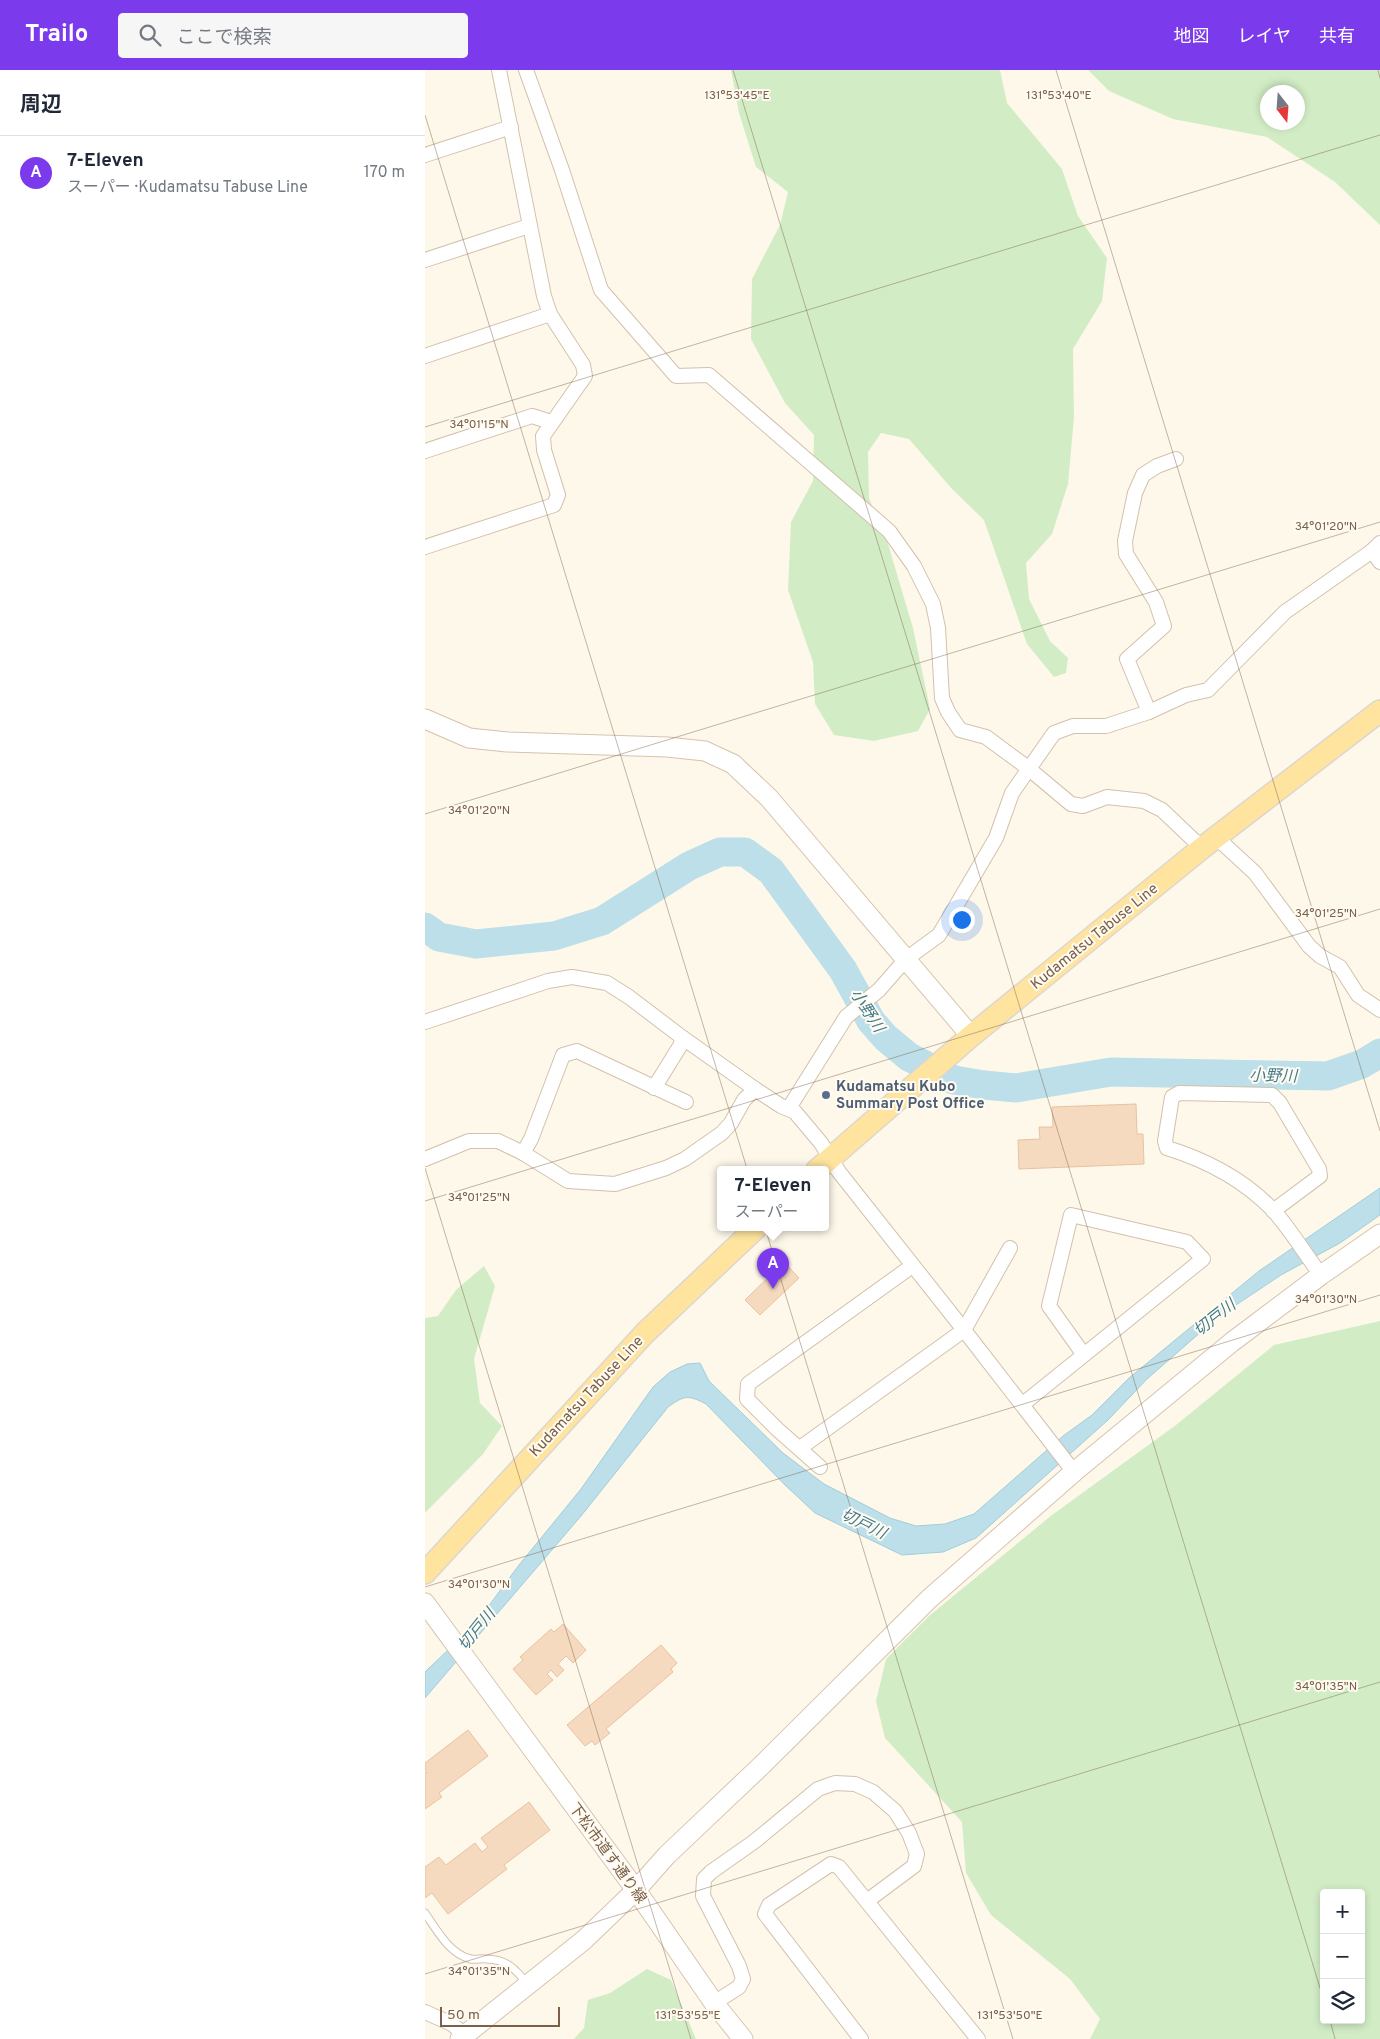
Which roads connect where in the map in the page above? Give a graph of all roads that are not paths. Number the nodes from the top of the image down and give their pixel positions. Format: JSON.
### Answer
{"nodes":[{"id":1,"x":499,"y":70,"type":"edge"},
{"id":2,"x":526,"y":70,"type":"edge"},
{"id":3,"x":511,"y":127,"type":"junction"},
{"id":4,"x":425,"y":155,"type":"edge"},
{"id":5,"x":529,"y":226,"type":"junction"},
{"id":6,"x":425,"y":260,"type":"edge"},
{"id":7,"x":550,"y":314,"type":"junction"},
{"id":8,"x":425,"y":356,"type":"edge"},
{"id":9,"x":551,"y":422,"type":"junction"},
{"id":10,"x":425,"y":451,"type":"edge"},
{"id":11,"x":1176,"y":459,"type":"dead end"},
{"id":12,"x":425,"y":547,"type":"edge"},
{"id":13,"x":1377,"y":552,"type":"edge"},
{"id":14,"x":1380,"y":711,"type":"edge"},
{"id":15,"x":1149,"y":712,"type":"junction"},
{"id":16,"x":425,"y":719,"type":"edge"},
{"id":17,"x":1028,"y":768,"type":"junction"},
{"id":18,"x":1209,"y":843,"type":"junction"},
{"id":19,"x":906,"y":959,"type":"junction"},
{"id":20,"x":1380,"y":1010,"type":"edge"},
{"id":21,"x":425,"y":1022,"type":"edge"},
{"id":22,"x":971,"y":1036,"type":"junction"},
{"id":23,"x":683,"y":1038,"type":"junction"},
{"id":24,"x":654,"y":1088,"type":"junction"},
{"id":25,"x":755,"y":1088,"type":"junction"},
{"id":26,"x":686,"y":1102,"type":"dead end"},
{"id":27,"x":789,"y":1108,"type":"junction"},
{"id":28,"x":523,"y":1153,"type":"junction"},
{"id":29,"x":425,"y":1159,"type":"edge"},
{"id":30,"x":823,"y":1164,"type":"edge"},
{"id":31,"x":829,"y":1167,"type":"edge"},
{"id":32,"x":1273,"y":1211,"type":"junction"},
{"id":33,"x":753,"y":1231,"type":"edge"},
{"id":34,"x":1380,"y":1234,"type":"edge"},
{"id":35,"x":1010,"y":1248,"type":"dead end"},
{"id":36,"x":913,"y":1266,"type":"junction"},
{"id":37,"x":1316,"y":1269,"type":"junction"},
{"id":38,"x":965,"y":1330,"type":"junction"},
{"id":39,"x":1084,"y":1354,"type":"junction"},
{"id":40,"x":1023,"y":1404,"type":"junction"},
{"id":41,"x":800,"y":1448,"type":"junction"},
{"id":42,"x":820,"y":1467,"type":"dead end"},
{"id":43,"x":1071,"y":1468,"type":"junction"},
{"id":44,"x":425,"y":1573,"type":"edge"},
{"id":45,"x":425,"y":1603,"type":"edge"},
{"id":46,"x":636,"y":1890,"type":"junction"},
{"id":47,"x":867,"y":1901,"type":"junction"},
{"id":48,"x":425,"y":1913,"type":"edge"},
{"id":49,"x":529,"y":1986,"type":"junction"},
{"id":50,"x":714,"y":2003,"type":"junction"},
{"id":51,"x":425,"y":2012,"type":"edge"},
{"id":52,"x":462,"y":2037,"type":"edge"},
{"id":53,"x":743,"y":2039,"type":"edge"},
{"id":54,"x":861,"y":2039,"type":"edge"},
{"id":55,"x":978,"y":2039,"type":"edge"}],
"edges":[{"from":1,"to":3,"type":"street"},
{"from":2,"to":17,"type":"street"},
{"from":3,"to":4,"type":"street"},
{"from":3,"to":5,"type":"street"},
{"from":5,"to":6,"type":"street"},
{"from":5,"to":7,"type":"street"},
{"from":7,"to":8,"type":"street"},
{"from":7,"to":9,"type":"street"},
{"from":9,"to":10,"type":"street"},
{"from":9,"to":12,"type":"street"},
{"from":11,"to":15,"type":"street"},
{"from":13,"to":15,"type":"street"},
{"from":14,"to":18,"type":"main road","name":"Kudamatsu Tabuse Line"},
{"from":15,"to":17,"type":"street"},
{"from":16,"to":19,"type":"street"},
{"from":17,"to":18,"type":"street"},
{"from":17,"to":19,"type":"street"},
{"from":18,"to":20,"type":"street"},
{"from":18,"to":22,"type":"main road","name":"Kudamatsu Tabuse Line"},
{"from":19,"to":22,"type":"street"},
{"from":19,"to":27,"type":"street"},
{"from":21,"to":23,"type":"street"},
{"from":22,"to":30,"type":"main road","name":"Kudamatsu Tabuse Line"},
{"from":23,"to":24,"type":"street"},
{"from":23,"to":25,"type":"street"},
{"from":24,"to":26,"type":"street"},
{"from":24,"to":28,"type":"street"},
{"from":25,"to":27,"type":"street"},
{"from":25,"to":28,"type":"street"},
{"from":27,"to":30,"type":"street"},
{"from":28,"to":29,"type":"street"},
{"from":31,"to":36,"type":"street"},
{"from":32,"to":32,"type":"street"},
{"from":32,"to":37,"type":"street"},
{"from":33,"to":44,"type":"main road","name":"Kudamatsu Tabuse Line"},
{"from":34,"to":37,"type":"street"},
{"from":35,"to":38,"type":"street"},
{"from":36,"to":38,"type":"street"},
{"from":36,"to":41,"type":"street"},
{"from":37,"to":43,"type":"street"},
{"from":38,"to":40,"type":"street"},
{"from":38,"to":41,"type":"street"},
{"from":39,"to":39,"type":"street"},
{"from":39,"to":40,"type":"street"},
{"from":40,"to":43,"type":"street"},
{"from":41,"to":42,"type":"street"},
{"from":43,"to":46,"type":"street"},
{"from":45,"to":46,"type":"street","name":"下松市道す通り線"},
{"from":46,"to":49,"type":"street"},
{"from":46,"to":50,"type":"street","name":"下松市道す通り線"},
{"from":47,"to":50,"type":"street"},
{"from":47,"to":54,"type":"street"},
{"from":47,"to":55,"type":"street"},
{"from":48,"to":49,"type":"lane"},
{"from":49,"to":52,"type":"street"},
{"from":50,"to":53,"type":"street","name":"下松市道す通り線"},
{"from":51,"to":52,"type":"street"}]}
